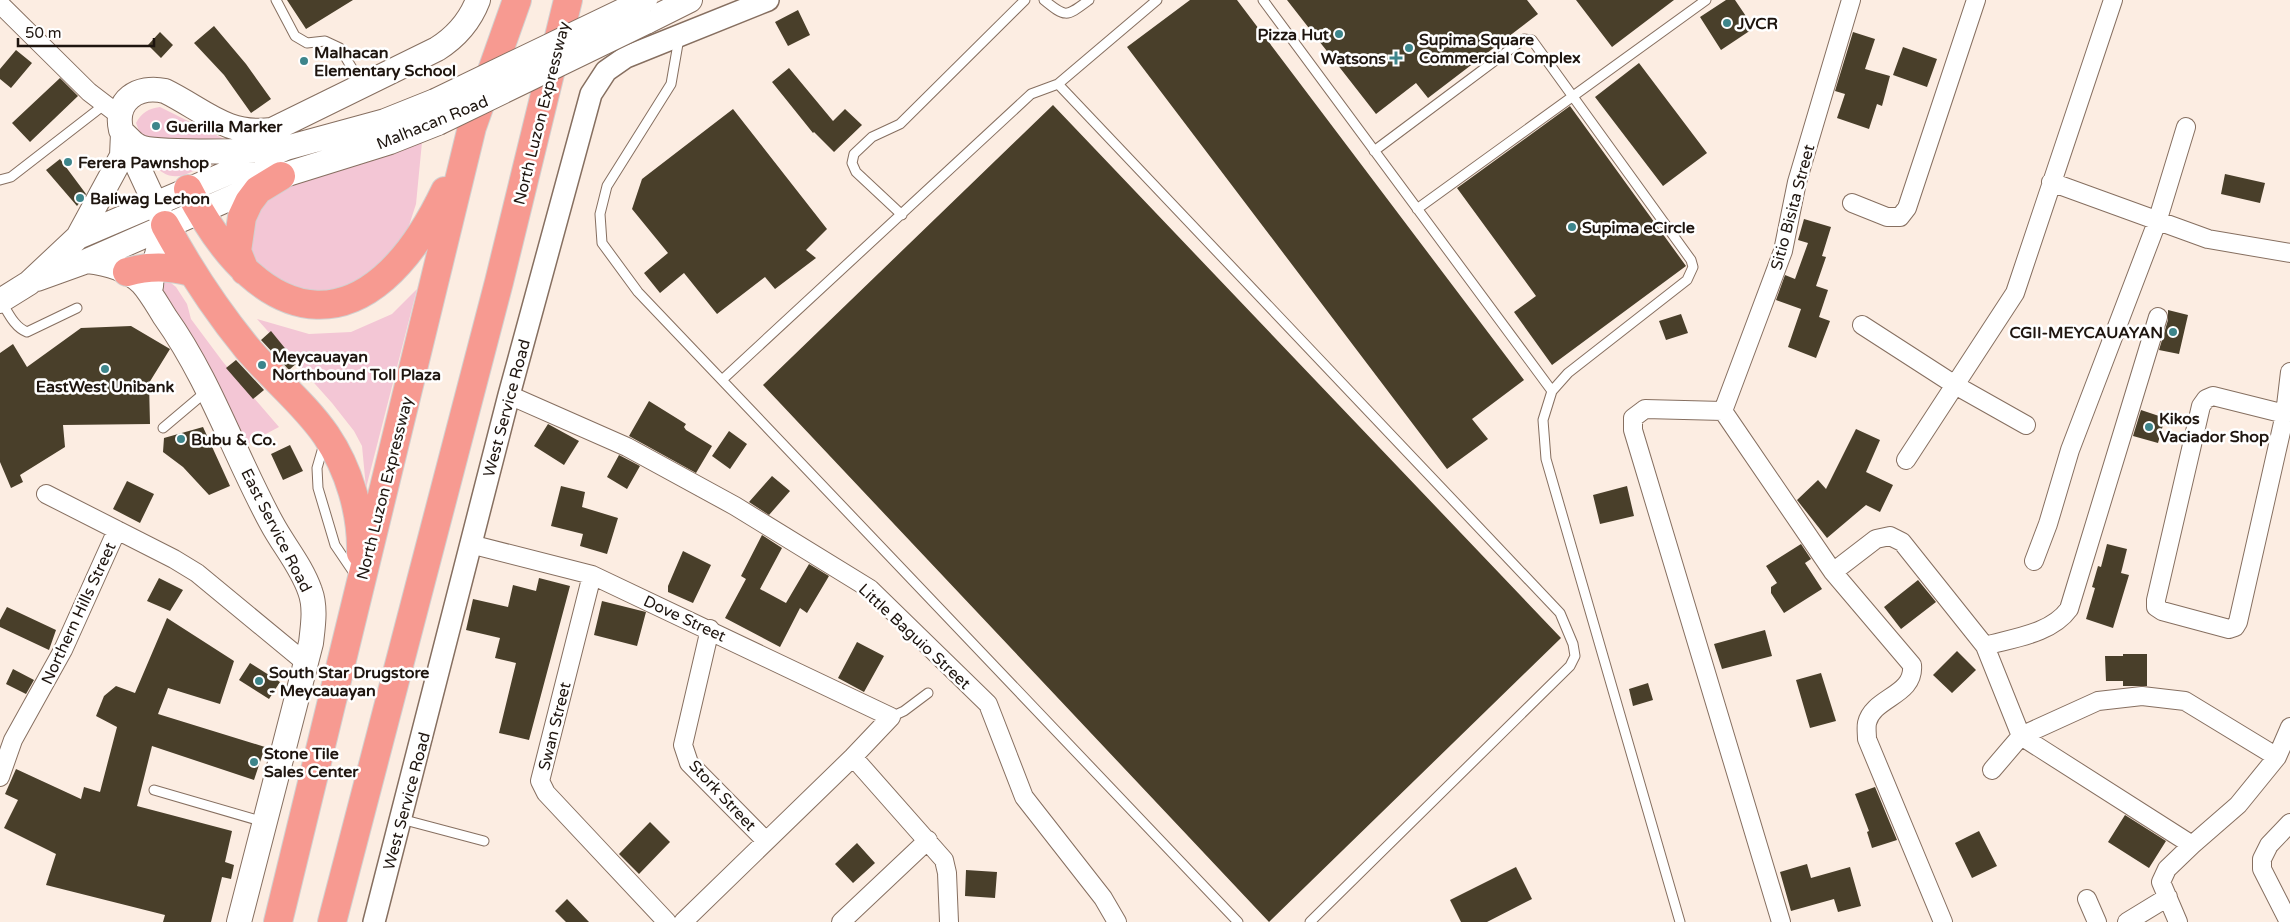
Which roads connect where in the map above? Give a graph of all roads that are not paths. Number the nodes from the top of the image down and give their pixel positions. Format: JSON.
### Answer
{"nodes":[{"id":1,"x":276,"y":0,"type":"edge"},
{"id":2,"x":478,"y":0,"type":"edge"},
{"id":3,"x":517,"y":0,"type":"edge"},
{"id":4,"x":568,"y":0,"type":"edge"},
{"id":5,"x":690,"y":0,"type":"edge"},
{"id":6,"x":768,"y":0,"type":"edge"},
{"id":7,"x":1025,"y":0,"type":"edge"},
{"id":8,"x":1044,"y":0,"type":"edge"},
{"id":9,"x":1089,"y":0,"type":"edge"},
{"id":10,"x":1157,"y":0,"type":"edge"},
{"id":11,"x":1262,"y":0,"type":"edge"},
{"id":12,"x":1706,"y":0,"type":"edge"},
{"id":13,"x":1851,"y":0,"type":"edge"},
{"id":14,"x":1976,"y":0,"type":"edge"},
{"id":15,"x":2113,"y":0,"type":"edge"},
{"id":16,"x":0,"y":4,"type":"edge"},
{"id":17,"x":645,"y":11,"type":"edge"},
{"id":18,"x":679,"y":35,"type":"junction"},
{"id":19,"x":1058,"y":84,"type":"junction"},
{"id":20,"x":362,"y":85,"type":"junction"},
{"id":21,"x":1573,"y":96,"type":"junction"},
{"id":22,"x":436,"y":112,"type":"junction"},
{"id":23,"x":115,"y":117,"type":"junction"},
{"id":24,"x":472,"y":127,"type":"junction"},
{"id":25,"x":2186,"y":127,"type":"dead end"},
{"id":26,"x":286,"y":148,"type":"junction"},
{"id":27,"x":1374,"y":151,"type":"junction"},
{"id":28,"x":281,"y":176,"type":"junction"},
{"id":29,"x":0,"y":180,"type":"edge"},
{"id":30,"x":2051,"y":182,"type":"junction"},
{"id":31,"x":193,"y":200,"type":"junction"},
{"id":32,"x":1852,"y":203,"type":"dead end"},
{"id":33,"x":1417,"y":209,"type":"junction"},
{"id":34,"x":160,"y":214,"type":"junction"},
{"id":35,"x":902,"y":215,"type":"junction"},
{"id":36,"x":2157,"y":222,"type":"junction"},
{"id":37,"x":78,"y":237,"type":"junction"},
{"id":38,"x":2290,"y":253,"type":"edge"},
{"id":39,"x":87,"y":260,"type":"junction"},
{"id":40,"x":153,"y":268,"type":"junction"},
{"id":41,"x":127,"y":272,"type":"junction"},
{"id":42,"x":191,"y":272,"type":"junction"},
{"id":43,"x":246,"y":272,"type":"junction"},
{"id":44,"x":29,"y":283,"type":"junction"},
{"id":45,"x":1,"y":301,"type":"edge"},
{"id":46,"x":155,"y":301,"type":"junction"},
{"id":47,"x":77,"y":308,"type":"dead end"},
{"id":48,"x":2158,"y":317,"type":"dead end"},
{"id":49,"x":1862,"y":325,"type":"dead end"},
{"id":50,"x":2290,"y":372,"type":"edge"},
{"id":51,"x":722,"y":380,"type":"junction"},
{"id":52,"x":1955,"y":385,"type":"junction"},
{"id":53,"x":208,"y":390,"type":"junction"},
{"id":54,"x":1552,"y":391,"type":"junction"},
{"id":55,"x":509,"y":395,"type":"junction"},
{"id":56,"x":1723,"y":411,"type":"junction"},
{"id":57,"x":2285,"y":414,"type":"junction"},
{"id":58,"x":2026,"y":424,"type":"dead end"},
{"id":59,"x":163,"y":428,"type":"dead end"},
{"id":60,"x":1906,"y":460,"type":"dead end"},
{"id":61,"x":46,"y":494,"type":"dead end"},
{"id":62,"x":117,"y":530,"type":"junction"},
{"id":63,"x":470,"y":544,"type":"junction"},
{"id":64,"x":2034,"y":561,"type":"dead end"},
{"id":65,"x":1833,"y":572,"type":"junction"},
{"id":66,"x":592,"y":574,"type":"junction"},
{"id":67,"x":361,"y":584,"type":"junction"},
{"id":68,"x":710,"y":630,"type":"junction"},
{"id":69,"x":1985,"y":646,"type":"junction"},
{"id":70,"x":306,"y":663,"type":"junction"},
{"id":71,"x":928,"y":693,"type":"dead end"},
{"id":72,"x":891,"y":717,"type":"junction"},
{"id":73,"x":2290,"y":727,"type":"edge"},
{"id":74,"x":2022,"y":736,"type":"junction"},
{"id":75,"x":6,"y":744,"type":"edge"},
{"id":76,"x":853,"y":757,"type":"junction"},
{"id":77,"x":2277,"y":757,"type":"junction"},
{"id":78,"x":1992,"y":770,"type":"dead end"},
{"id":79,"x":0,"y":777,"type":"edge"},
{"id":80,"x":154,"y":790,"type":"dead end"},
{"id":81,"x":401,"y":819,"type":"junction"},
{"id":82,"x":265,"y":822,"type":"junction"},
{"id":83,"x":2290,"y":823,"type":"edge"},
{"id":84,"x":928,"y":840,"type":"junction"},
{"id":85,"x":484,"y":841,"type":"dead end"},
{"id":86,"x":766,"y":841,"type":"junction"},
{"id":87,"x":2192,"y":845,"type":"junction"},
{"id":88,"x":2168,"y":897,"type":"junction"},
{"id":89,"x":2087,"y":899,"type":"dead end"},
{"id":90,"x":239,"y":922,"type":"edge"},
{"id":91,"x":278,"y":922,"type":"edge"},
{"id":92,"x":332,"y":922,"type":"edge"},
{"id":93,"x":374,"y":922,"type":"edge"},
{"id":94,"x":667,"y":922,"type":"edge"},
{"id":95,"x":683,"y":922,"type":"edge"},
{"id":96,"x":841,"y":922,"type":"edge"},
{"id":97,"x":949,"y":922,"type":"edge"},
{"id":98,"x":1117,"y":922,"type":"edge"},
{"id":99,"x":1238,"y":922,"type":"edge"},
{"id":100,"x":1310,"y":922,"type":"edge"},
{"id":101,"x":1680,"y":922,"type":"edge"},
{"id":102,"x":1781,"y":922,"type":"edge"},
{"id":103,"x":1943,"y":922,"type":"edge"},
{"id":104,"x":2098,"y":922,"type":"edge"},
{"id":105,"x":2128,"y":922,"type":"edge"},
{"id":106,"x":2178,"y":922,"type":"edge"},
{"id":107,"x":2289,"y":922,"type":"edge"}],
"edges":[{"from":1,"to":20,"type":"lane"},
{"from":2,"to":20,"type":"main road"},
{"from":3,"to":24,"type":"highway","name":"North Luzon Expressway"},
{"from":4,"to":92,"type":"highway","name":"North Luzon Expressway"},
{"from":5,"to":17,"type":"main road","name":"Malhacan Road"},
{"from":6,"to":18,"type":"street","name":"West Service Road"},
{"from":7,"to":35,"type":"lane"},
{"from":8,"to":9,"type":"lane"},
{"from":10,"to":19,"type":"lane"},
{"from":11,"to":27,"type":"lane"},
{"from":12,"to":21,"type":"lane"},
{"from":13,"to":56,"type":"street","name":"Sitio Bisita Street"},
{"from":14,"to":32,"type":"street"},
{"from":15,"to":30,"type":"street"},
{"from":16,"to":23,"type":"street"},
{"from":17,"to":22,"type":"main road","name":"Malhacan Road","bridge":true},
{"from":18,"to":51,"type":"lane"},
{"from":18,"to":55,"type":"street","name":"West Service Road"},
{"from":19,"to":35,"type":"lane"},
{"from":19,"to":100,"type":"lane"},
{"from":20,"to":23,"type":"main road"},
{"from":21,"to":27,"type":"lane"},
{"from":21,"to":33,"type":"lane"},
{"from":21,"to":54,"type":"lane"},
{"from":22,"to":26,"type":"main road","name":"Malhacan Road"},
{"from":22,"to":28,"type":"main road","name":"Malhacan Road"},
{"from":23,"to":26,"type":"main road"},
{"from":23,"to":29,"type":"lane"},
{"from":23,"to":34,"type":"main road"},
{"from":23,"to":37,"type":"main road"},
{"from":24,"to":43,"type":"highway"},
{"from":24,"to":67,"type":"highway","name":"North Luzon Expressway"},
{"from":25,"to":36,"type":"street"},
{"from":26,"to":31,"type":"main road","name":"Malhacan Road"},
{"from":27,"to":33,"type":"lane"},
{"from":28,"to":31,"type":"main road","name":"Malhacan Road"},
{"from":28,"to":43,"type":"highway"},
{"from":30,"to":36,"type":"street"},
{"from":30,"to":52,"type":"street"},
{"from":31,"to":34,"type":"main road","name":"Malhacan Road"},
{"from":31,"to":43,"type":"highway"},
{"from":33,"to":54,"type":"lane"},
{"from":34,"to":37,"type":"main road"},
{"from":34,"to":39,"type":"main road"},
{"from":34,"to":40,"type":"main road","name":"East Service Road"},
{"from":34,"to":42,"type":"highway"},
{"from":35,"to":51,"type":"lane"},
{"from":36,"to":38,"type":"street"},
{"from":36,"to":64,"type":"street"},
{"from":37,"to":44,"type":"main road"},
{"from":39,"to":41,"type":"main road","name":"East Service Road"},
{"from":39,"to":44,"type":"main road"},
{"from":40,"to":41,"type":"highway"},
{"from":40,"to":42,"type":"highway"},
{"from":40,"to":46,"type":"main road","name":"East Service Road"},
{"from":41,"to":46,"type":"main road","name":"East Service Road"},
{"from":42,"to":67,"type":"highway"},
{"from":44,"to":45,"type":"main road"},
{"from":45,"to":47,"type":"lane"},
{"from":46,"to":53,"type":"main road","name":"East Service Road"},
{"from":48,"to":69,"type":"street"},
{"from":49,"to":52,"type":"street"},
{"from":50,"to":57,"type":"street"},
{"from":51,"to":99,"type":"lane"},
{"from":52,"to":58,"type":"street"},
{"from":52,"to":60,"type":"street"},
{"from":53,"to":59,"type":"lane"},
{"from":53,"to":70,"type":"main road","name":"East Service Road"},
{"from":54,"to":101,"type":"lane"},
{"from":55,"to":63,"type":"street","name":"West Service Road"},
{"from":55,"to":98,"type":"street","name":"Little Baguio Street"},
{"from":56,"to":65,"type":"street"},
{"from":56,"to":102,"type":"street"},
{"from":57,"to":57,"type":"street"},
{"from":61,"to":62,"type":"street","name":"Northern Hills Street"},
{"from":62,"to":70,"type":"street","name":"Northern Hills Street"},
{"from":62,"to":75,"type":"street","name":"Northern Hills Street"},
{"from":63,"to":66,"type":"street","name":"Dove Street"},
{"from":63,"to":81,"type":"street","name":"West Service Road"},
{"from":65,"to":69,"type":"street"},
{"from":65,"to":103,"type":"street"},
{"from":66,"to":68,"type":"street","name":"Dove Street"},
{"from":66,"to":94,"type":"street","name":"Swan Street"},
{"from":67,"to":91,"type":"highway","name":"North Luzon Expressway"},
{"from":68,"to":72,"type":"street","name":"Dove Street"},
{"from":68,"to":86,"type":"street","name":"Stork Street"},
{"from":69,"to":74,"type":"street"},
{"from":70,"to":82,"type":"main road","name":"East Service Road"},
{"from":71,"to":72,"type":"lane"},
{"from":72,"to":76,"type":"street"},
{"from":73,"to":77,"type":"street"},
{"from":74,"to":77,"type":"street"},
{"from":74,"to":78,"type":"street"},
{"from":74,"to":87,"type":"street"},
{"from":75,"to":79,"type":"street","name":"Northern Hills Street"},
{"from":76,"to":84,"type":"street"},
{"from":76,"to":86,"type":"street"},
{"from":77,"to":87,"type":"street"},
{"from":80,"to":82,"type":"lane"},
{"from":81,"to":85,"type":"lane"},
{"from":81,"to":93,"type":"street","name":"West Service Road"},
{"from":82,"to":90,"type":"main road","name":"East Service Road"},
{"from":83,"to":107,"type":"street"},
{"from":84,"to":96,"type":"street"},
{"from":84,"to":97,"type":"street"},
{"from":86,"to":95,"type":"street"},
{"from":87,"to":88,"type":"street"},
{"from":88,"to":105,"type":"street"},
{"from":88,"to":106,"type":"street"},
{"from":89,"to":104,"type":"street"}]}
